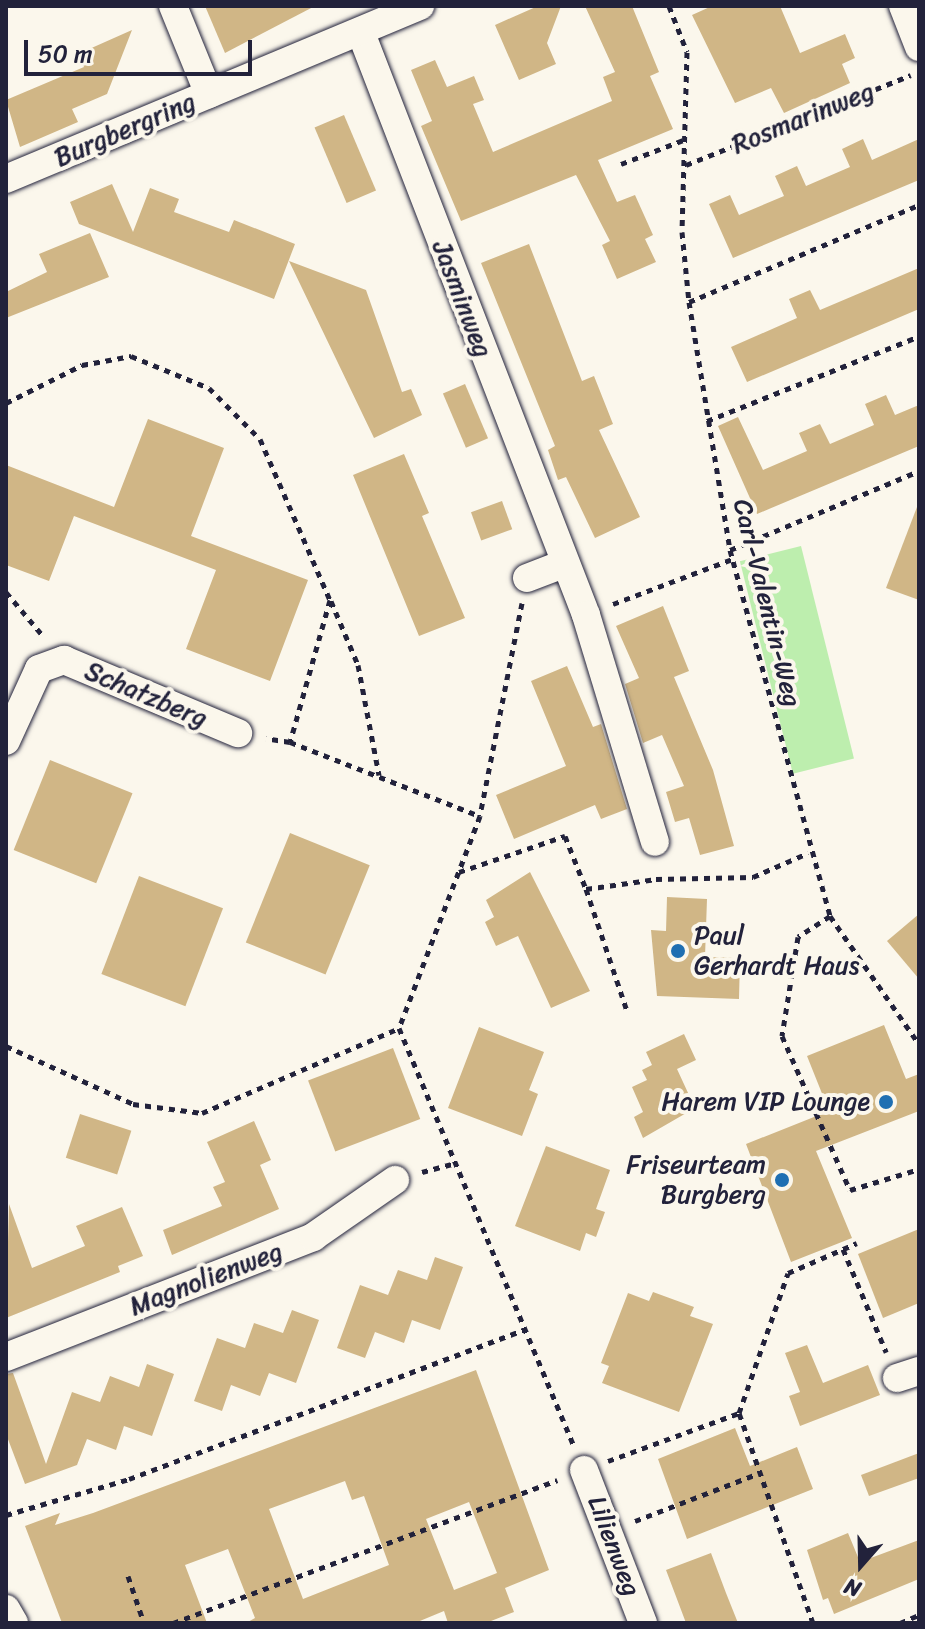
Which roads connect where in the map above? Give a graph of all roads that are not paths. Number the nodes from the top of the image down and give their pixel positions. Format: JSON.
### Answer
{"nodes":[{"id":1,"x":173,"y":6,"type":"edge"},
{"id":2,"x":420,"y":6,"type":"edge"},
{"id":3,"x":903,"y":6,"type":"edge"},
{"id":4,"x":361,"y":33,"type":"junction"},
{"id":5,"x":919,"y":47,"type":"edge"},
{"id":6,"x":209,"y":94,"type":"junction"},
{"id":7,"x":6,"y":179,"type":"edge"},
{"id":8,"x":564,"y":564,"type":"junction"},
{"id":9,"x":527,"y":578,"type":"road end"},
{"id":10,"x":238,"y":733,"type":"road end"},
{"id":11,"x":6,"y":741,"type":"edge"},
{"id":12,"x":655,"y":842,"type":"dead end"},
{"id":13,"x":395,"y":1180,"type":"dead end"},
{"id":14,"x":6,"y":1357,"type":"edge"},
{"id":15,"x":584,"y":1470,"type":"road end"},
{"id":16,"x":6,"y":1609,"type":"edge"},
{"id":17,"x":14,"y":1623,"type":"edge"},
{"id":18,"x":643,"y":1623,"type":"edge"}],
"edges":[{"from":1,"to":6,"type":"street"},
{"from":2,"to":4,"type":"street","name":"Burgbergring"},
{"from":3,"to":5,"type":"street"},
{"from":4,"to":6,"type":"street","name":"Burgbergring"},
{"from":4,"to":8,"type":"street","name":"Jasminweg"},
{"from":6,"to":7,"type":"street","name":"Burgbergring"},
{"from":8,"to":9,"type":"street"},
{"from":8,"to":12,"type":"street","name":"Jasminweg"},
{"from":10,"to":11,"type":"street","name":"Schatzberg"},
{"from":13,"to":14,"type":"street","name":"Magnolienweg"},
{"from":15,"to":18,"type":"street","name":"Lilienweg"},
{"from":16,"to":17,"type":"street"}]}
